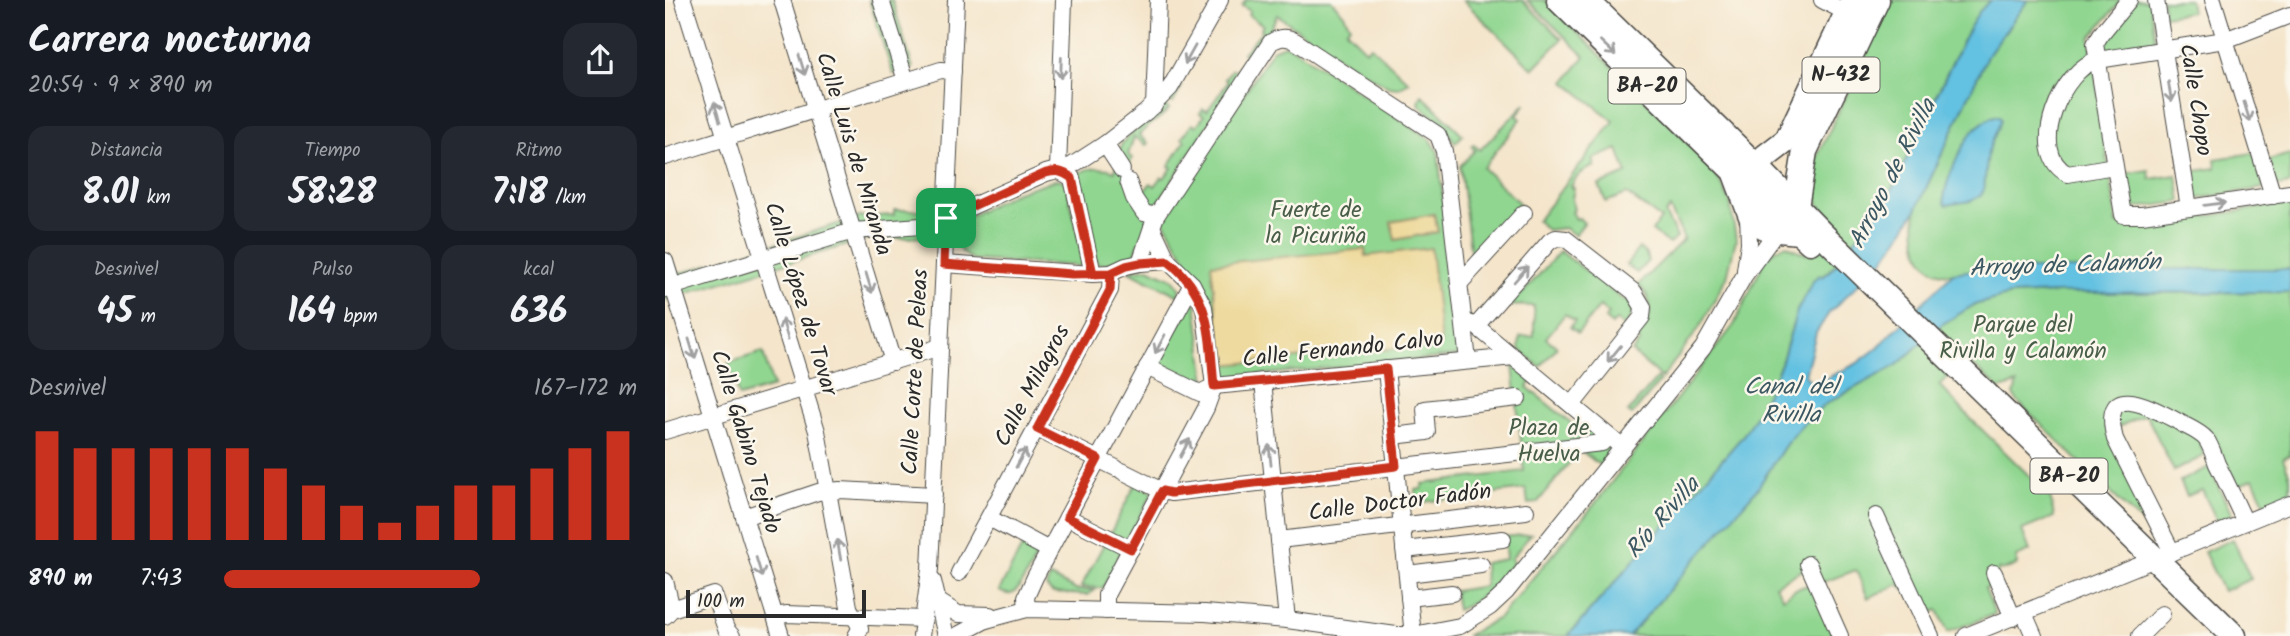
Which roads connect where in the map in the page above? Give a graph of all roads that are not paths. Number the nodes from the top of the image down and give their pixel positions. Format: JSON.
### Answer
{"nodes":[{"id":1,"x":683,"y":0,"type":"edge"},
{"id":2,"x":782,"y":0,"type":"edge"},
{"id":3,"x":881,"y":0,"type":"edge"},
{"id":4,"x":956,"y":0,"type":"edge"},
{"id":5,"x":1064,"y":0,"type":"edge"},
{"id":6,"x":1158,"y":0,"type":"edge"},
{"id":7,"x":1220,"y":0,"type":"edge"},
{"id":8,"x":1559,"y":0,"type":"edge"},
{"id":9,"x":1586,"y":0,"type":"edge"},
{"id":10,"x":1822,"y":0,"type":"edge"},
{"id":11,"x":1877,"y":0,"type":"edge"},
{"id":12,"x":2129,"y":0,"type":"edge"},
{"id":13,"x":2155,"y":0,"type":"edge"},
{"id":14,"x":2213,"y":0,"type":"edge"},
{"id":15,"x":1850,"y":7,"type":"edge"},
{"id":16,"x":2290,"y":15,"type":"edge"},
{"id":17,"x":2225,"y":40,"type":"junction"},
{"id":18,"x":2163,"y":49,"type":"junction"},
{"id":19,"x":2098,"y":60,"type":"junction"},
{"id":20,"x":947,"y":71,"type":"junction"},
{"id":21,"x":906,"y":81,"type":"junction"},
{"id":22,"x":1154,"y":106,"type":"junction"},
{"id":23,"x":815,"y":110,"type":"junction"},
{"id":24,"x":725,"y":138,"type":"junction"},
{"id":25,"x":1105,"y":144,"type":"junction"},
{"id":26,"x":1796,"y":145,"type":"junction"},
{"id":27,"x":665,"y":157,"type":"edge"},
{"id":28,"x":2114,"y":166,"type":"junction"},
{"id":29,"x":1750,"y":167,"type":"junction"},
{"id":30,"x":1058,"y":170,"type":"junction"},
{"id":31,"x":2290,"y":193,"type":"edge"},
{"id":32,"x":2273,"y":196,"type":"junction"},
{"id":33,"x":2189,"y":208,"type":"junction"},
{"id":34,"x":1748,"y":210,"type":"junction"},
{"id":35,"x":1524,"y":213,"type":"dead end"},
{"id":36,"x":946,"y":218,"type":"junction"},
{"id":37,"x":1800,"y":221,"type":"junction"},
{"id":38,"x":1154,"y":222,"type":"junction"},
{"id":39,"x":921,"y":226,"type":"dead end"},
{"id":40,"x":853,"y":231,"type":"junction"},
{"id":41,"x":763,"y":259,"type":"junction"},
{"id":42,"x":665,"y":261,"type":"edge"},
{"id":43,"x":1168,"y":261,"type":"junction"},
{"id":44,"x":1140,"y":263,"type":"junction"},
{"id":45,"x":944,"y":264,"type":"junction"},
{"id":46,"x":1111,"y":273,"type":"junction"},
{"id":47,"x":1093,"y":274,"type":"junction"},
{"id":48,"x":1744,"y":276,"type":"junction"},
{"id":49,"x":1192,"y":284,"type":"junction"},
{"id":50,"x":1459,"y":284,"type":"junction"},
{"id":51,"x":669,"y":288,"type":"edge"},
{"id":52,"x":1470,"y":323,"type":"junction"},
{"id":53,"x":940,"y":347,"type":"junction"},
{"id":54,"x":1514,"y":357,"type":"junction"},
{"id":55,"x":1468,"y":361,"type":"junction"},
{"id":56,"x":893,"y":362,"type":"junction"},
{"id":57,"x":1147,"y":368,"type":"junction"},
{"id":58,"x":1386,"y":369,"type":"junction"},
{"id":59,"x":1263,"y":381,"type":"junction"},
{"id":60,"x":1214,"y":386,"type":"junction"},
{"id":61,"x":804,"y":389,"type":"junction"},
{"id":62,"x":1518,"y":398,"type":"dead end"},
{"id":63,"x":1571,"y":405,"type":"junction"},
{"id":64,"x":713,"y":416,"type":"junction"},
{"id":65,"x":1037,"y":429,"type":"junction"},
{"id":66,"x":665,"y":431,"type":"edge"},
{"id":67,"x":1393,"y":436,"type":"junction"},
{"id":68,"x":1602,"y":443,"type":"dead end"},
{"id":69,"x":1623,"y":448,"type":"junction"},
{"id":70,"x":1098,"y":459,"type":"junction"},
{"id":71,"x":1396,"y":466,"type":"junction"},
{"id":72,"x":1273,"y":481,"type":"junction"},
{"id":73,"x":828,"y":491,"type":"junction"},
{"id":74,"x":1162,"y":491,"type":"junction"},
{"id":75,"x":933,"y":495,"type":"junction"},
{"id":76,"x":2290,"y":504,"type":"edge"},
{"id":77,"x":1526,"y":510,"type":"dead end"},
{"id":78,"x":1876,"y":516,"type":"dead end"},
{"id":79,"x":744,"y":517,"type":"junction"},
{"id":80,"x":1067,"y":517,"type":"junction"},
{"id":81,"x":989,"y":518,"type":"junction"},
{"id":82,"x":2245,"y":522,"type":"junction"},
{"id":83,"x":1402,"y":525,"type":"junction"},
{"id":84,"x":1503,"y":539,"type":"dead end"},
{"id":85,"x":1279,"y":540,"type":"junction"},
{"id":86,"x":1131,"y":549,"type":"junction"},
{"id":87,"x":1049,"y":550,"type":"junction"},
{"id":88,"x":1404,"y":550,"type":"junction"},
{"id":89,"x":2156,"y":559,"type":"junction"},
{"id":90,"x":1808,"y":564,"type":"dead end"},
{"id":91,"x":1481,"y":565,"type":"dead end"},
{"id":92,"x":930,"y":569,"type":"junction"},
{"id":93,"x":959,"y":573,"type":"dead end"},
{"id":94,"x":1994,"y":573,"type":"dead end"},
{"id":95,"x":1407,"y":574,"type":"junction"},
{"id":96,"x":665,"y":581,"type":"edge"},
{"id":97,"x":1451,"y":593,"type":"dead end"},
{"id":98,"x":1409,"y":598,"type":"junction"},
{"id":99,"x":938,"y":601,"type":"junction"},
{"id":100,"x":1027,"y":609,"type":"junction"},
{"id":101,"x":1106,"y":611,"type":"junction"},
{"id":102,"x":668,"y":613,"type":"edge"},
{"id":103,"x":2162,"y":614,"type":"dead end"},
{"id":104,"x":1000,"y":615,"type":"junction"},
{"id":105,"x":2018,"y":615,"type":"junction"},
{"id":106,"x":775,"y":616,"type":"junction"},
{"id":107,"x":852,"y":617,"type":"junction"},
{"id":108,"x":924,"y":619,"type":"junction"},
{"id":109,"x":1287,"y":620,"type":"junction"},
{"id":110,"x":1456,"y":631,"type":"edge"},
{"id":111,"x":1373,"y":634,"type":"edge"},
{"id":112,"x":731,"y":635,"type":"edge"},
{"id":113,"x":1413,"y":635,"type":"edge"},
{"id":114,"x":781,"y":636,"type":"edge"},
{"id":115,"x":856,"y":636,"type":"edge"},
{"id":116,"x":921,"y":636,"type":"edge"},
{"id":117,"x":941,"y":636,"type":"edge"},
{"id":118,"x":947,"y":636,"type":"edge"},
{"id":119,"x":957,"y":636,"type":"edge"},
{"id":120,"x":1840,"y":636,"type":"edge"},
{"id":121,"x":1931,"y":636,"type":"edge"},
{"id":122,"x":1966,"y":636,"type":"edge"},
{"id":123,"x":2034,"y":636,"type":"edge"},
{"id":124,"x":2140,"y":636,"type":"edge"},
{"id":125,"x":2211,"y":636,"type":"edge"},
{"id":126,"x":2234,"y":636,"type":"edge"}],
"edges":[{"from":24,"to":1,"type":"street","name":"Calle López de Tovar","one_way":true},
{"from":2,"to":23,"type":"street","name":"Calle Luis de Miranda","one_way":true},
{"from":3,"to":21,"type":"street"},
{"from":4,"to":20,"type":"street","name":"Calle Corte de Peleas"},
{"from":5,"to":30,"type":"street","one_way":true},
{"from":6,"to":22,"type":"street"},
{"from":7,"to":22,"type":"street","one_way":true},
{"from":8,"to":29,"type":"highway","number":"BA-20","one_way":true},
{"from":9,"to":29,"type":"highway","number":"BA-20"},
{"from":10,"to":15,"type":"street"},
{"from":11,"to":26,"type":"highway","number":"N-432"},
{"from":12,"to":19,"type":"street"},
{"from":13,"to":18,"type":"street","name":"Calle Chopo"},
{"from":14,"to":17,"type":"street"},
{"from":15,"to":26,"type":"highway"},
{"from":16,"to":17,"type":"street"},
{"from":17,"to":18,"type":"street"},
{"from":17,"to":32,"type":"street","one_way":true},
{"from":18,"to":19,"type":"street"},
{"from":18,"to":33,"type":"street","name":"Calle Chopo","one_way":true},
{"from":19,"to":28,"type":"street"},
{"from":19,"to":28,"type":"street"},
{"from":20,"to":21,"type":"street"},
{"from":20,"to":36,"type":"street","name":"Calle Corte de Peleas"},
{"from":21,"to":23,"type":"street"},
{"from":22,"to":25,"type":"street"},
{"from":23,"to":24,"type":"street"},
{"from":23,"to":40,"type":"street","name":"Calle Luis de Miranda"},
{"from":24,"to":27,"type":"street"},
{"from":24,"to":41,"type":"street","name":"Calle López de Tovar"},
{"from":25,"to":30,"type":"street"},
{"from":25,"to":38,"type":"street"},
{"from":26,"to":29,"type":"highway","number":"N-432"},
{"from":26,"to":37,"type":"highway","number":"N-432"},
{"from":28,"to":33,"type":"street"},
{"from":29,"to":34,"type":"highway"},
{"from":29,"to":37,"type":"highway","number":"BA-20"},
{"from":30,"to":36,"type":"street"},
{"from":30,"to":47,"type":"street"},
{"from":31,"to":32,"type":"street"},
{"from":33,"to":32,"type":"street","one_way":true},
{"from":34,"to":37,"type":"highway"},
{"from":34,"to":48,"type":"street"},
{"from":35,"to":50,"type":"street"},
{"from":36,"to":45,"type":"street","name":"Calle Corte de Peleas"},
{"from":37,"to":48,"type":"street"},
{"from":37,"to":89,"type":"highway","number":"BA-20"},
{"from":38,"to":43,"type":"street"},
{"from":38,"to":44,"type":"street"},
{"from":38,"to":50,"type":"street","name":"Calle Fernando Calvo"},
{"from":39,"to":40,"type":"street"},
{"from":40,"to":41,"type":"street"},
{"from":40,"to":56,"type":"street","name":"Calle Luis de Miranda","one_way":true},
{"from":41,"to":51,"type":"street"},
{"from":61,"to":41,"type":"street","name":"Calle López de Tovar","one_way":true},
{"from":42,"to":51,"type":"street","name":"Calle Gabino Tejado"},
{"from":43,"to":44,"type":"street"},
{"from":43,"to":49,"type":"street"},
{"from":44,"to":46,"type":"street"},
{"from":45,"to":47,"type":"street"},
{"from":45,"to":53,"type":"street","name":"Calle Corte de Peleas"},
{"from":46,"to":47,"type":"street"},
{"from":46,"to":65,"type":"street","name":"Calle Milagros"},
{"from":48,"to":69,"type":"street"},
{"from":49,"to":57,"type":"street","one_way":true},
{"from":49,"to":60,"type":"street"},
{"from":50,"to":52,"type":"street","name":"Calle Fernando Calvo"},
{"from":51,"to":64,"type":"street","name":"Calle Gabino Tejado","one_way":true},
{"from":52,"to":54,"type":"street"},
{"from":52,"to":55,"type":"street","name":"Calle Fernando Calvo"},
{"from":52,"to":63,"type":"street","one_way":true},
{"from":53,"to":56,"type":"street"},
{"from":53,"to":75,"type":"street","name":"Calle Corte de Peleas"},
{"from":54,"to":55,"type":"street","name":"Calle Fernando Calvo"},
{"from":54,"to":63,"type":"street"},
{"from":55,"to":58,"type":"street","name":"Calle Fernando Calvo"},
{"from":56,"to":61,"type":"street"},
{"from":57,"to":60,"type":"street","name":"Calle Fernando Calvo"},
{"from":57,"to":70,"type":"street"},
{"from":58,"to":59,"type":"street","name":"Calle Fernando Calvo"},
{"from":58,"to":67,"type":"street"},
{"from":59,"to":60,"type":"street","name":"Calle Fernando Calvo"},
{"from":72,"to":59,"type":"street","one_way":true},
{"from":74,"to":60,"type":"street","one_way":true},
{"from":61,"to":64,"type":"street"},
{"from":61,"to":73,"type":"street","name":"Calle López de Tovar"},
{"from":62,"to":67,"type":"street"},
{"from":63,"to":69,"type":"street"},
{"from":64,"to":66,"type":"street"},
{"from":64,"to":79,"type":"street","name":"Calle Gabino Tejado"},
{"from":65,"to":70,"type":"street"},
{"from":81,"to":65,"type":"street","name":"Calle Milagros","one_way":true},
{"from":67,"to":71,"type":"street"},
{"from":68,"to":71,"type":"street"},
{"from":69,"to":110,"type":"street"},
{"from":70,"to":74,"type":"street"},
{"from":70,"to":80,"type":"street"},
{"from":71,"to":72,"type":"street"},
{"from":71,"to":83,"type":"street"},
{"from":72,"to":74,"type":"street"},
{"from":72,"to":85,"type":"street"},
{"from":73,"to":75,"type":"street"},
{"from":73,"to":79,"type":"street"},
{"from":107,"to":73,"type":"street","name":"Calle López de Tovar","one_way":true},
{"from":74,"to":86,"type":"street"},
{"from":75,"to":92,"type":"street","name":"Calle Corte de Peleas"},
{"from":76,"to":82,"type":"street"},
{"from":77,"to":83,"type":"street","name":"Calle Doctor Fadón"},
{"from":78,"to":121,"type":"street"},
{"from":79,"to":106,"type":"street","name":"Calle Gabino Tejado","one_way":true},
{"from":80,"to":86,"type":"street"},
{"from":80,"to":87,"type":"street"},
{"from":81,"to":87,"type":"street"},
{"from":81,"to":93,"type":"street","name":"Calle Milagros"},
{"from":82,"to":89,"type":"street"},
{"from":82,"to":89,"type":"street"},
{"from":83,"to":85,"type":"street","name":"Calle Doctor Fadón"},
{"from":83,"to":88,"type":"street"},
{"from":84,"to":88,"type":"street"},
{"from":85,"to":109,"type":"street"},
{"from":86,"to":101,"type":"street"},
{"from":87,"to":100,"type":"street"},
{"from":88,"to":95,"type":"street"},
{"from":89,"to":105,"type":"street"},
{"from":89,"to":125,"type":"highway","number":"BA-20"},
{"from":89,"to":126,"type":"highway","number":"BA-20"},
{"from":90,"to":120,"type":"street"},
{"from":91,"to":95,"type":"street"},
{"from":92,"to":99,"type":"street"},
{"from":92,"to":108,"type":"street","name":"Calle Corte de Peleas"},
{"from":94,"to":105,"type":"street"},
{"from":95,"to":98,"type":"street"},
{"from":96,"to":102,"type":"street"},
{"from":97,"to":98,"type":"street"},
{"from":98,"to":113,"type":"street"},
{"from":99,"to":104,"type":"street"},
{"from":99,"to":118,"type":"street"},
{"from":100,"to":101,"type":"street"},
{"from":100,"to":104,"type":"street"},
{"from":101,"to":109,"type":"street"},
{"from":102,"to":112,"type":"street"},
{"from":103,"to":124,"type":"street"},
{"from":104,"to":119,"type":"street"},
{"from":105,"to":122,"type":"street"},
{"from":105,"to":123,"type":"street"},
{"from":106,"to":107,"type":"street"},
{"from":106,"to":114,"type":"street","name":"Calle Gabino Tejado"},
{"from":107,"to":108,"type":"street"},
{"from":107,"to":115,"type":"street","name":"Calle López de Tovar"},
{"from":108,"to":116,"type":"street","name":"Calle Corte de Peleas"},
{"from":108,"to":117,"type":"street"},
{"from":109,"to":111,"type":"street"},
{"from":110,"to":113,"type":"street"},
{"from":111,"to":113,"type":"street"}]}
